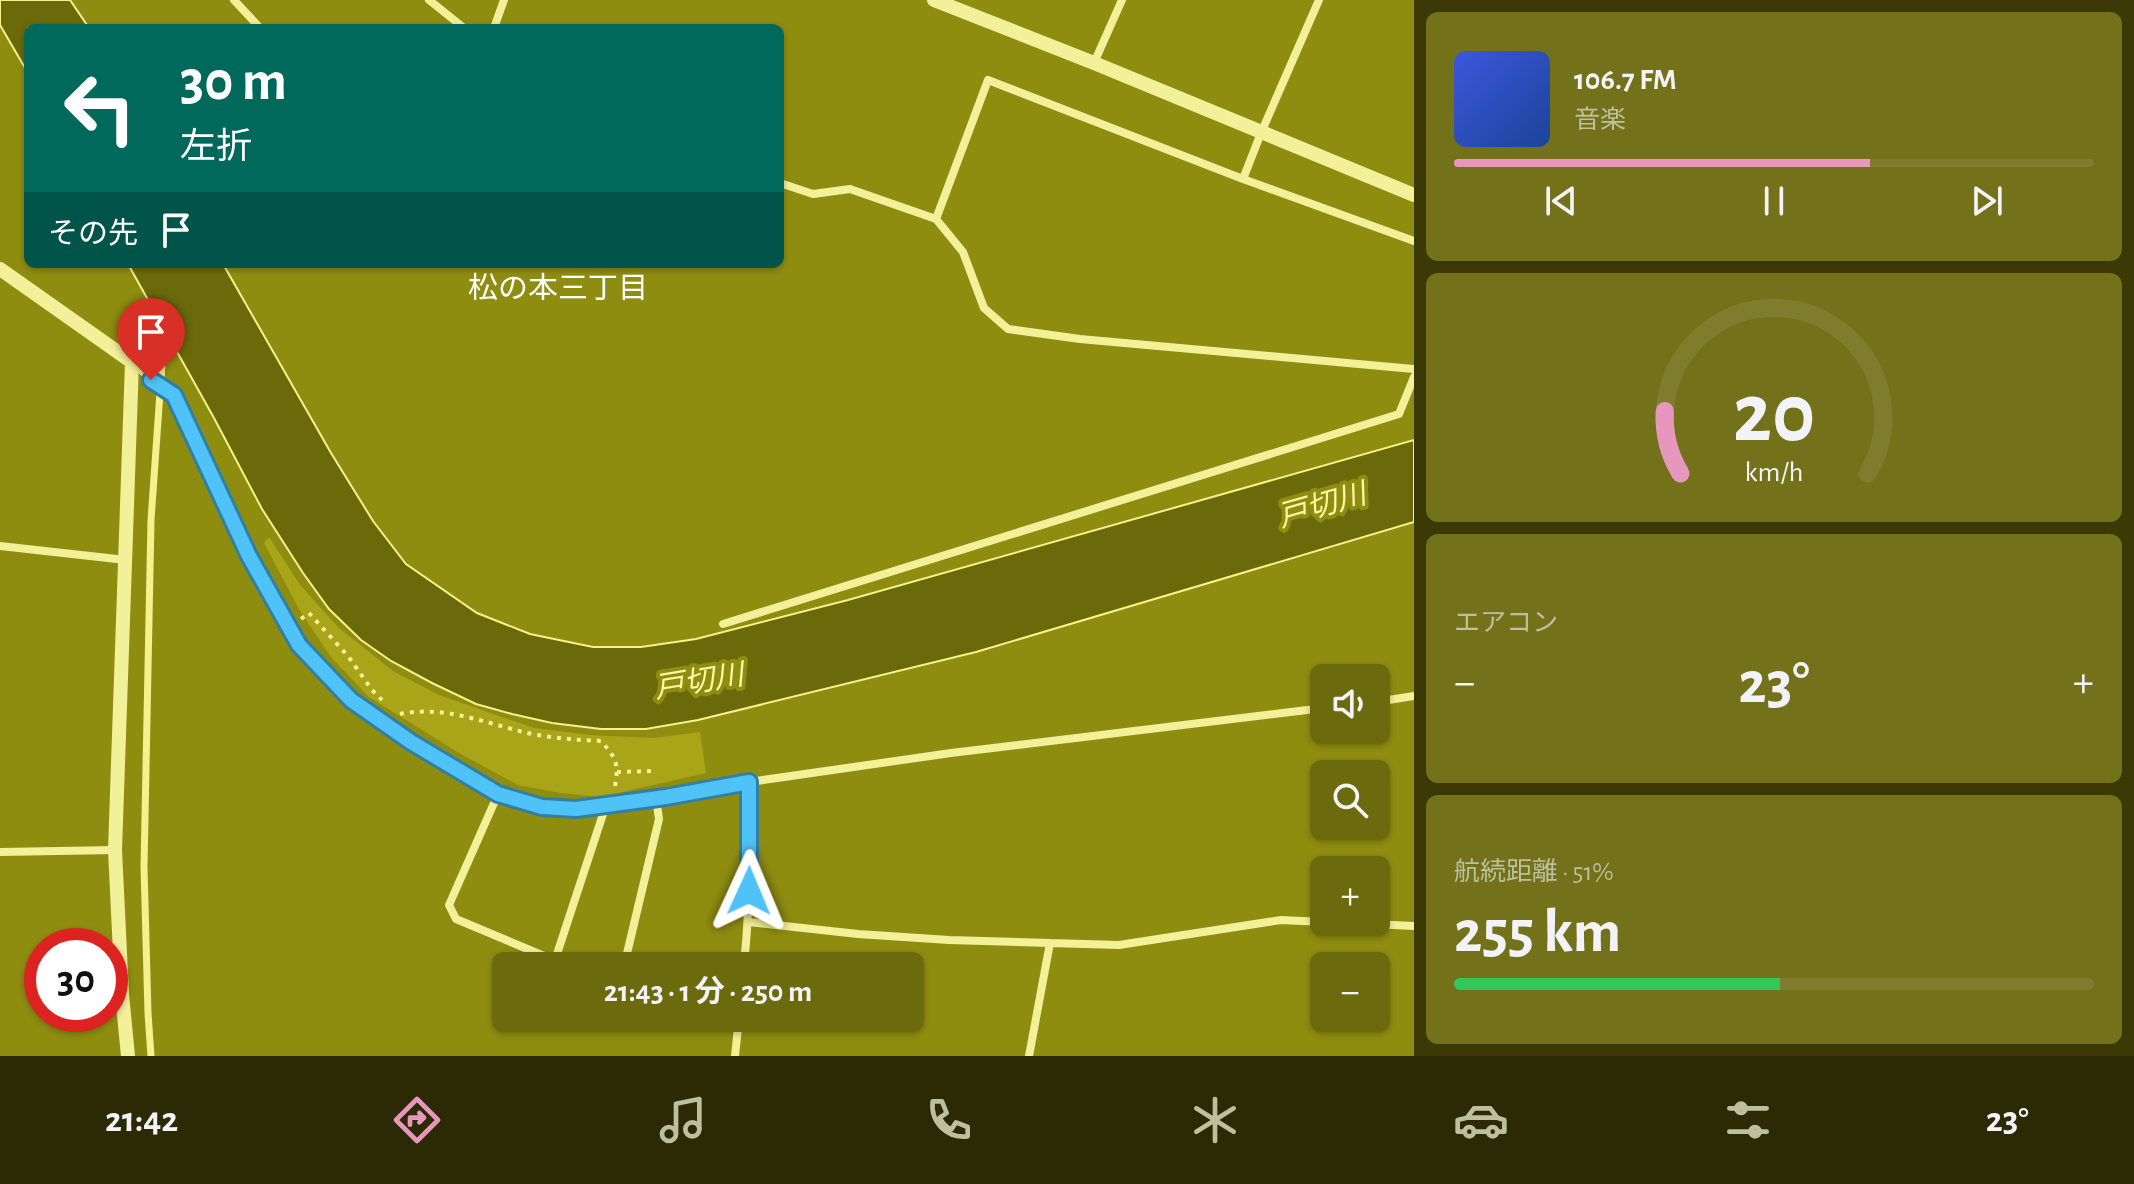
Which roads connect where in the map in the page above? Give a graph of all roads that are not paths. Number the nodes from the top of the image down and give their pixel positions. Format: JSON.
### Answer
{"nodes":[{"id":1,"x":234,"y":0,"type":"edge"},
{"id":2,"x":429,"y":0,"type":"edge"},
{"id":3,"x":504,"y":0,"type":"edge"},
{"id":4,"x":934,"y":0,"type":"edge"},
{"id":5,"x":1122,"y":0,"type":"edge"},
{"id":6,"x":1319,"y":0,"type":"edge"},
{"id":7,"x":256,"y":24,"type":"edge"},
{"id":8,"x":459,"y":24,"type":"edge"},
{"id":9,"x":495,"y":24,"type":"edge"},
{"id":10,"x":1094,"y":63,"type":"junction"},
{"id":11,"x":1261,"y":133,"type":"junction"},
{"id":12,"x":1243,"y":179,"type":"junction"},
{"id":13,"x":784,"y":184,"type":"edge"},
{"id":14,"x":1414,"y":195,"type":"edge"},
{"id":15,"x":936,"y":219,"type":"junction"},
{"id":16,"x":1414,"y":241,"type":"edge"},
{"id":17,"x":0,"y":269,"type":"edge"},
{"id":18,"x":132,"y":362,"type":"junction"},
{"id":19,"x":1414,"y":369,"type":"edge"},
{"id":20,"x":1414,"y":377,"type":"edge"},
{"id":21,"x":0,"y":546,"type":"edge"},
{"id":22,"x":126,"y":560,"type":"junction"},
{"id":23,"x":723,"y":624,"type":"dead end"},
{"id":24,"x":1414,"y":696,"type":"edge"},
{"id":25,"x":1390,"y":700,"type":"edge"},
{"id":26,"x":1310,"y":710,"type":"edge"},
{"id":27,"x":749,"y":782,"type":"junction"},
{"id":28,"x":498,"y":794,"type":"junction"},
{"id":29,"x":656,"y":798,"type":"junction"},
{"id":30,"x":606,"y":805,"type":"junction"},
{"id":31,"x":115,"y":850,"type":"junction"},
{"id":32,"x":0,"y":852,"type":"edge"},
{"id":33,"x":1310,"y":921,"type":"edge"},
{"id":34,"x":749,"y":922,"type":"junction"},
{"id":35,"x":1390,"y":925,"type":"edge"},
{"id":36,"x":1414,"y":926,"type":"edge"},
{"id":37,"x":1050,"y":943,"type":"junction"},
{"id":38,"x":536,"y":952,"type":"edge"},
{"id":39,"x":558,"y":952,"type":"edge"},
{"id":40,"x":627,"y":952,"type":"edge"},
{"id":41,"x":746,"y":952,"type":"edge"},
{"id":42,"x":738,"y":1032,"type":"edge"},
{"id":43,"x":128,"y":1056,"type":"edge"},
{"id":44,"x":735,"y":1056,"type":"edge"},
{"id":45,"x":1029,"y":1056,"type":"edge"}],
"edges":[{"from":1,"to":7,"type":"street"},
{"from":2,"to":8,"type":"street"},
{"from":3,"to":9,"type":"street"},
{"from":4,"to":10,"type":"street"},
{"from":5,"to":10,"type":"street"},
{"from":6,"to":11,"type":"street"},
{"from":10,"to":11,"type":"street"},
{"from":11,"to":12,"type":"street"},
{"from":11,"to":14,"type":"street"},
{"from":12,"to":15,"type":"street"},
{"from":12,"to":16,"type":"street"},
{"from":13,"to":15,"type":"street"},
{"from":15,"to":19,"type":"street"},
{"from":17,"to":18,"type":"street"},
{"from":18,"to":22,"type":"street"},
{"from":18,"to":28,"type":"street"},
{"from":20,"to":23,"type":"street"},
{"from":21,"to":22,"type":"street"},
{"from":22,"to":31,"type":"street"},
{"from":24,"to":25,"type":"street"},
{"from":26,"to":27,"type":"street"},
{"from":27,"to":29,"type":"street"},
{"from":27,"to":34,"type":"street"},
{"from":28,"to":30,"type":"street"},
{"from":28,"to":38,"type":"street"},
{"from":29,"to":30,"type":"street"},
{"from":29,"to":40,"type":"street"},
{"from":30,"to":39,"type":"street"},
{"from":31,"to":32,"type":"street"},
{"from":31,"to":43,"type":"street"},
{"from":33,"to":37,"type":"street"},
{"from":34,"to":37,"type":"street"},
{"from":34,"to":41,"type":"street"},
{"from":35,"to":36,"type":"street"},
{"from":37,"to":45,"type":"street"},
{"from":42,"to":44,"type":"street"}]}
